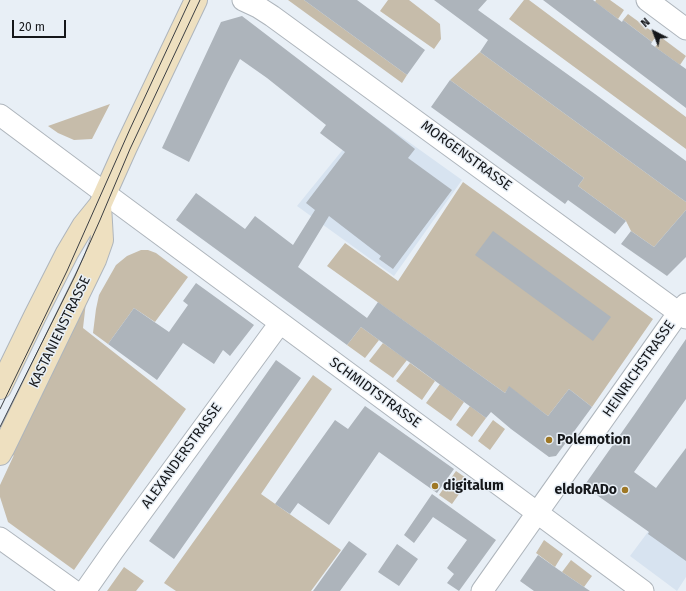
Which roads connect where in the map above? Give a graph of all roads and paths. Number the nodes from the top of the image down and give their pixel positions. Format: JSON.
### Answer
{"nodes":[{"id":1,"x":196,"y":0,"type":"edge"},
{"id":2,"x":243,"y":0,"type":"edge"},
{"id":3,"x":647,"y":0,"type":"edge"},
{"id":4,"x":686,"y":29,"type":"edge"},
{"id":5,"x":0,"y":115,"type":"edge"},
{"id":6,"x":103,"y":200,"type":"junction"},
{"id":7,"x":684,"y":311,"type":"edge"},
{"id":8,"x":280,"y":323,"type":"junction"},
{"id":9,"x":0,"y":388,"type":"edge"},
{"id":10,"x":0,"y":454,"type":"edge"},
{"id":11,"x":538,"y":513,"type":"junction"},
{"id":12,"x":0,"y":538,"type":"edge"},
{"id":13,"x":74,"y":591,"type":"edge"},
{"id":14,"x":85,"y":591,"type":"edge"},
{"id":15,"x":482,"y":591,"type":"edge"},
{"id":16,"x":644,"y":591,"type":"edge"}],
"edges":[{"from":1,"to":6,"type":"main road","name":"KASTANIENSTRASSE"},
{"from":2,"to":7,"type":"street","name":"MORGENSTRASSE"},
{"from":3,"to":4,"type":"street"},
{"from":5,"to":6,"type":"street","name":"SCHMIDTSTRASSE"},
{"from":6,"to":8,"type":"street","name":"SCHMIDTSTRASSE"},
{"from":6,"to":9,"type":"main road","name":"KASTANIENSTRASSE"},
{"from":6,"to":10,"type":"main road","name":"KASTANIENSTRASSE"},
{"from":7,"to":11,"type":"street","name":"HEINRICHSTRASSE"},
{"from":8,"to":11,"type":"street","name":"SCHMIDTSTRASSE"},
{"from":8,"to":14,"type":"street","name":"ALEXANDERSTRASSE"},
{"from":11,"to":15,"type":"street","name":"HEINRICHSTRASSE"},
{"from":11,"to":16,"type":"street","name":"SCHMIDTSTRASSE"},
{"from":12,"to":13,"type":"street"}]}
